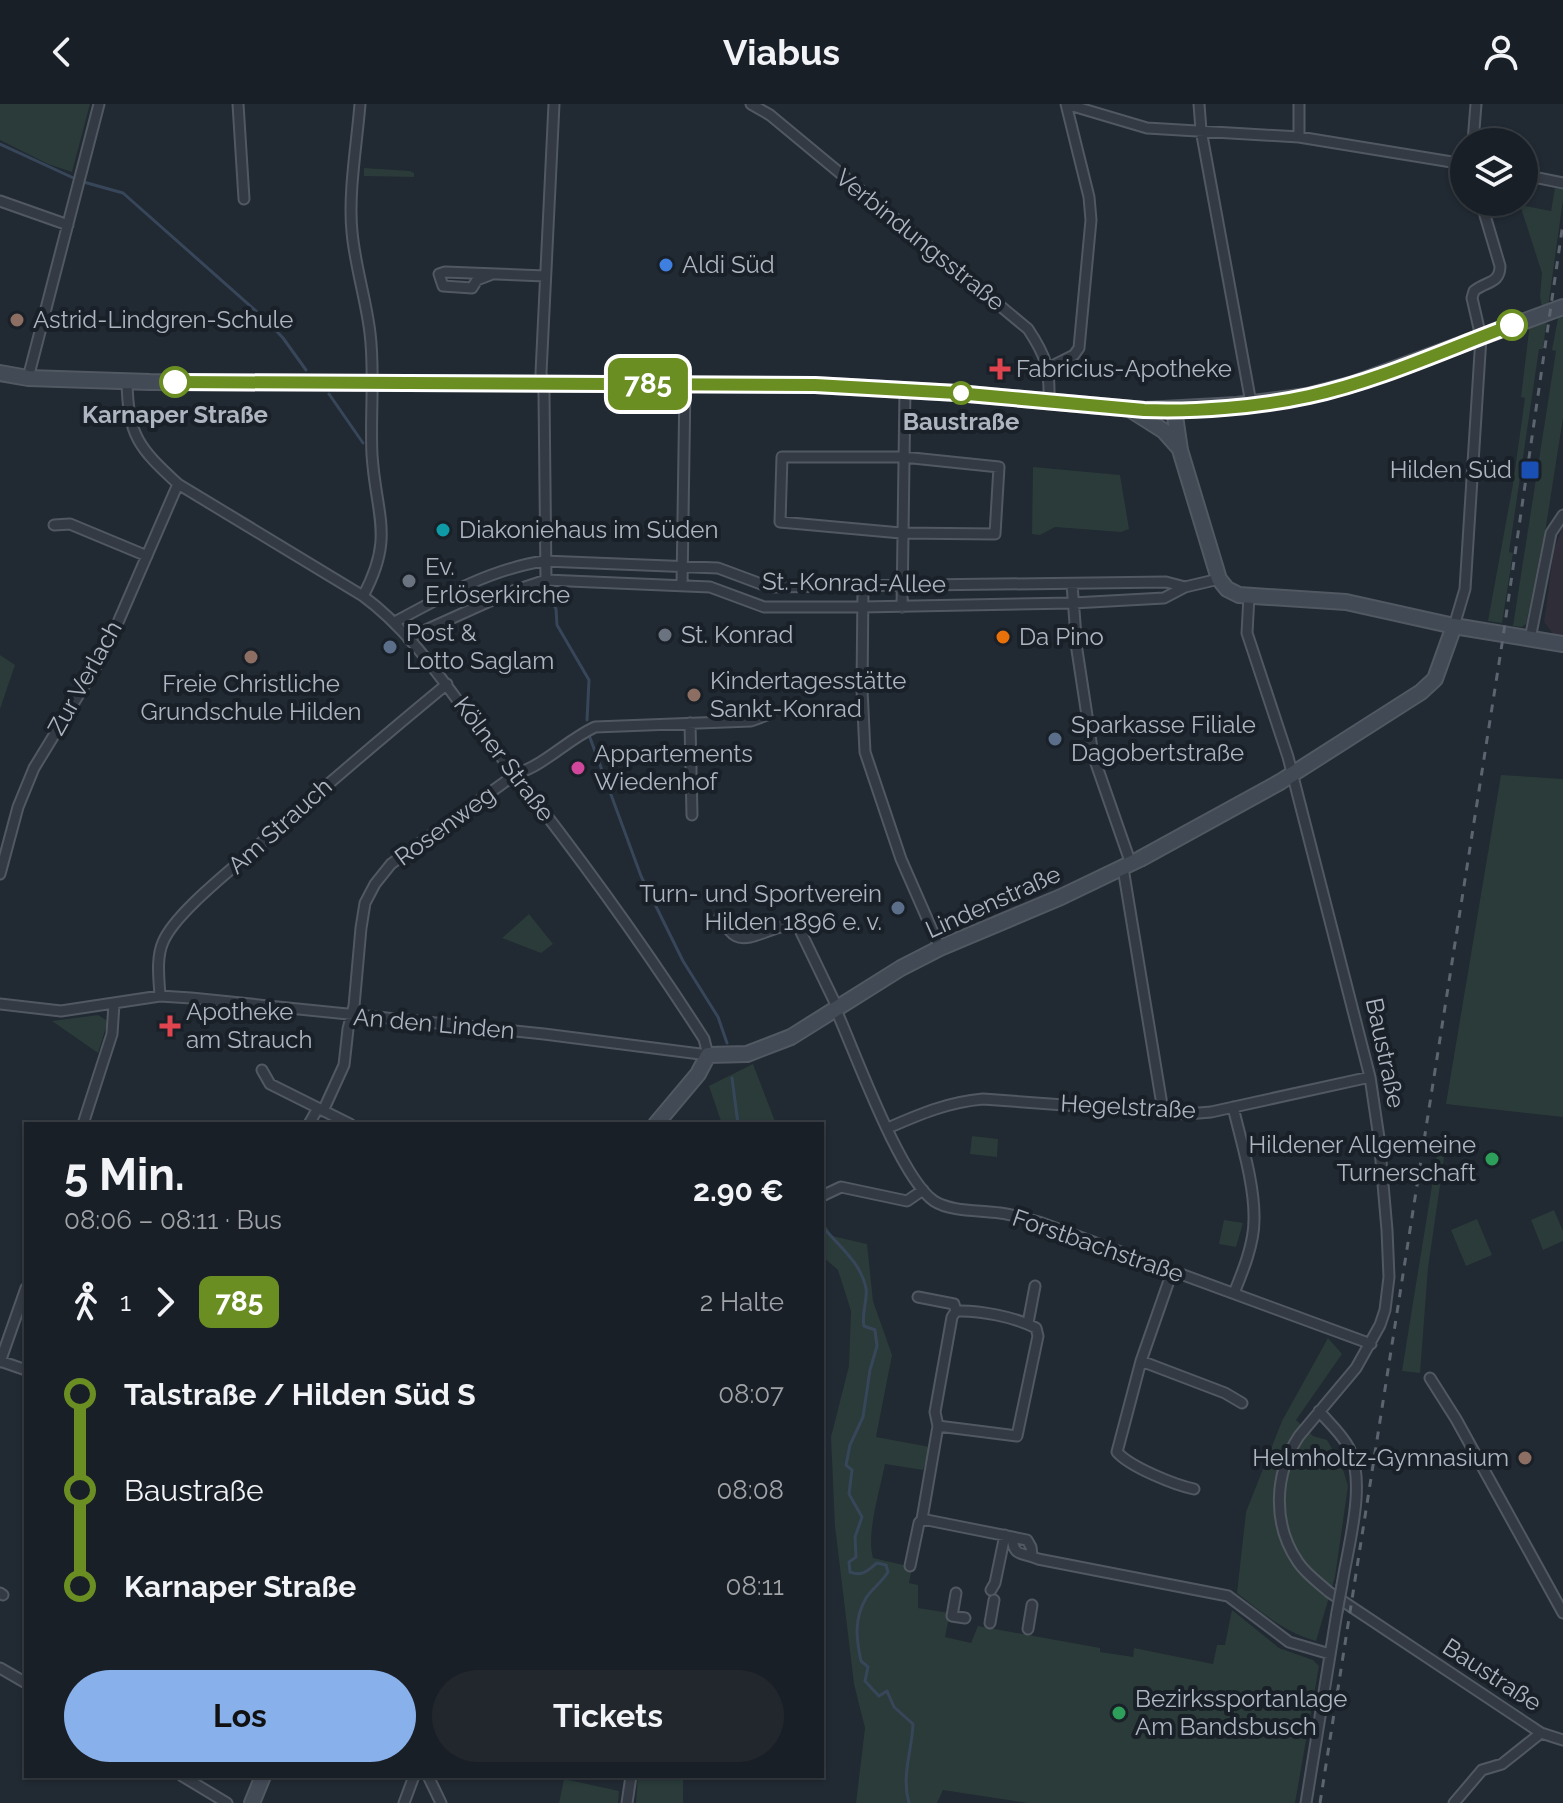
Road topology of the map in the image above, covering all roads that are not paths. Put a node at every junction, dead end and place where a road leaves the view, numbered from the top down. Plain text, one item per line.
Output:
1 (99, 104) edge
2 (238, 104) edge
3 (360, 104) edge
4 (554, 104) edge
5 (751, 104) edge
6 (1066, 104) edge
7 (1199, 104) edge
8 (1299, 104) edge
9 (1476, 104) edge
10 (1474, 128) edge
11 (1201, 130) junction
12 (1299, 137) junction
13 (1450, 162) edge
14 (1538, 178) edge
15 (1563, 183) edge
16 (244, 199) dead end
17 (0, 201) edge
18 (1485, 216) edge
19 (68, 225) junction
20 (490, 275) junction
21 (545, 276) junction
22 (1563, 307) edge
23 (1481, 337) junction
24 (1048, 368) junction
25 (0, 373) edge
26 (28, 378) junction
27 (127, 381) junction
28 (372, 384) junction
29 (542, 384) junction
30 (685, 384) junction
31 (905, 389) junction
32 (1049, 401) junction
33 (1251, 403) junction
34 (1127, 408) junction
35 (1174, 409) junction
36 (1164, 431) junction
37 (1180, 450) junction
38 (903, 457) junction
39 (178, 484) junction
40 (1563, 515) edge
41 (54, 525) dead end
42 (901, 533) junction
43 (147, 556) junction
44 (544, 561) junction
45 (684, 565) junction
46 (1219, 579) junction
47 (546, 580) junction
48 (1072, 584) junction
49 (682, 585) junction
50 (901, 586) junction
51 (863, 587) junction
52 (1185, 587) junction
53 (363, 596) junction
54 (1249, 596) junction
55 (1073, 603) junction
56 (862, 607) junction
57 (902, 607) junction
58 (1456, 620) junction
59 (395, 622) junction
60 (408, 638) junction
61 (1530, 639) junction
62 (1563, 644) edge
63 (447, 684) junction
64 (770, 714) dead end
65 (690, 723) junction
66 (516, 774) junction
67 (1292, 774) junction
68 (692, 815) dead end
69 (1127, 866) junction
70 (0, 874) edge
71 (720, 916) dead end
72 (940, 948) junction
73 (160, 996) junction
74 (0, 1004) edge
75 (114, 1004) junction
76 (837, 1009) junction
77 (352, 1016) junction
78 (708, 1055) junction
79 (262, 1070) dead end
80 (1370, 1077) junction
81 (1233, 1107) junction
82 (320, 1109) junction
83 (1163, 1111) junction
84 (84, 1122) edge
85 (310, 1122) edge
86 (346, 1122) edge
87 (658, 1122) edge
88 (888, 1128) junction
89 (923, 1190) junction
90 (824, 1195) dead end
91 (1172, 1272) junction
92 (1035, 1286) dead end
93 (1234, 1293) junction
94 (24, 1294) edge
95 (918, 1297) dead end
96 (956, 1311) junction
97 (1028, 1323) junction
98 (1371, 1344) junction
99 (1141, 1361) junction
100 (0, 1362) edge
101 (24, 1369) edge
102 (1430, 1378) dead end
103 (1242, 1403) dead end
104 (1319, 1411) junction
105 (938, 1426) junction
106 (1194, 1489) dead end
107 (922, 1519) junction
108 (1009, 1536) junction
109 (910, 1566) dead end
110 (956, 1593) dead end
111 (1032, 1605) dead end
112 (1563, 1613) edge
113 (965, 1618) dead end
114 (990, 1623) dead end
115 (1028, 1629) dead end
116 (1330, 1654) junction
117 (0, 1668) edge
118 (24, 1682) edge
119 (1541, 1733) junction
120 (1563, 1740) edge
121 (185, 1778) edge
122 (262, 1778) edge
123 (413, 1778) edge
124 (429, 1778) edge
125 (631, 1778) edge
126 (227, 1803) edge
127 (252, 1803) edge
128 (404, 1803) edge
129 (441, 1803) edge
130 (627, 1803) edge
131 (1306, 1803) edge
132 (1454, 1803) edge

1 - 19 street
2 - 16 street
3 - 28 street
4 - 21 street
5 - 24 street, Verbindungsstraße
6 - 11 street
6 - 24 street
7 - 11 street
8 - 12 street
9 - 10 street
11 - 12 street
11 - 33 street
12 - 13 street
14 - 15 street
17 - 19 street
18 - 23 street
19 - 26 street
20 - 20 street
20 - 21 street
21 - 29 street
22 - 23 main road
23 - 33 main road
23 - 58 street
24 - 32 street, Verbindungsstraße
25 - 26 main road
26 - 27 main road
27 - 28 main road
27 - 39 street, Kölner Straße
28 - 29 main road
28 - 53 street
29 - 30 main road
29 - 44 street
30 - 31 main road
30 - 45 street
31 - 32 main road
31 - 38 street
32 - 34 main road
33 - 35 main road
34 - 35 main road
34 - 36 main road
35 - 36 main road
35 - 37 main road
36 - 37 main road
37 - 46 main road
38 - 42 street
38 - 42 street
38 - 42 street
39 - 43 street, Zur Verlach
39 - 53 street, Kölner Straße
40 - 61 street
41 - 43 street
42 - 50 street
43 - 70 street, Zur Verlach
44 - 45 street, St.-Konrad-Allee
44 - 47 street
44 - 59 street, St.-Konrad-Allee
45 - 49 street
45 - 51 street, St.-Konrad-Allee
46 - 52 street, St.-Konrad-Allee
46 - 54 main road
47 - 49 street, St.-Konrad-Allee
47 - 60 street, St.-Konrad-Allee
48 - 50 street, St.-Konrad-Allee
48 - 52 street, St.-Konrad-Allee
48 - 55 street
49 - 56 street, St.-Konrad-Allee
50 - 51 street, St.-Konrad-Allee
50 - 57 street
51 - 56 street
52 - 55 street, St.-Konrad-Allee
53 - 59 street, Kölner Straße
54 - 58 main road
54 - 67 street, Baustraße
55 - 57 street, St.-Konrad-Allee
55 - 69 street
56 - 57 street, St.-Konrad-Allee
56 - 72 street
58 - 61 main road
58 - 67 main road, Lindenstraße
59 - 60 street, Kölner Straße
60 - 63 street, Kölner Straße
61 - 62 main road
63 - 66 street, Kölner Straße
63 - 73 street, Am Strauch
64 - 65 street, Rosenweg
65 - 66 street, Rosenweg
65 - 68 street
66 - 77 street, Rosenweg
66 - 78 street, Kölner Straße
67 - 69 main road, Lindenstraße
67 - 80 street, Baustraße
69 - 72 main road, Lindenstraße
69 - 83 street
71 - 76 street, Forstbachstraße
72 - 76 main road, Lindenstraße
73 - 75 street, An den Linden
73 - 77 street, An den Linden
74 - 75 street, An den Linden
75 - 84 street
76 - 78 main road, Lindenstraße
76 - 88 street, Forstbachstraße
77 - 78 street, An den Linden
77 - 82 street, Rosenweg
78 - 87 main road
79 - 82 street
80 - 81 street, Hegelstraße
80 - 98 street, Baustraße
81 - 83 street, Hegelstraße
81 - 93 street
82 - 85 street, Rosenweg
82 - 86 street
83 - 88 street, Hegelstraße
88 - 89 street, Forstbachstraße
89 - 90 street
89 - 91 street, Forstbachstraße
91 - 93 street, Forstbachstraße
91 - 99 street
92 - 97 street
93 - 98 street, Forstbachstraße
94 - 100 street
95 - 96 street
96 - 97 street
96 - 105 street
97 - 105 street
98 - 104 street, Baustraße
99 - 103 street
99 - 106 street
100 - 101 street
102 - 112 street
104 - 116 street, bridge
104 - 119 street, Baustraße
105 - 107 street
107 - 108 street
107 - 109 street
108 - 114 street
108 - 116 street
110 - 113 street
111 - 115 street
116 - 131 street
117 - 118 street
119 - 120 street, Baustraße
119 - 132 street
121 - 126 street
122 - 127 main road
123 - 128 street
124 - 129 street
125 - 130 street

